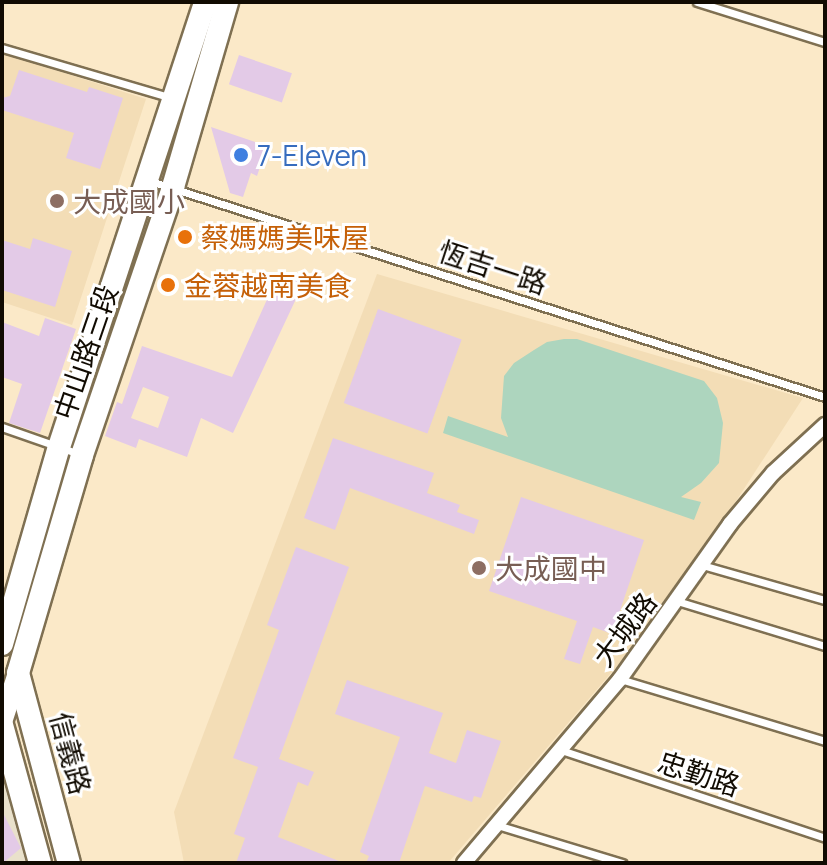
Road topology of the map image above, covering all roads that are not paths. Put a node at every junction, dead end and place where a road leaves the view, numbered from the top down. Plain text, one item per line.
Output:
1 (205, 2) edge
2 (227, 2) edge
3 (697, 2) edge
4 (825, 42) edge
5 (2, 48) edge
6 (176, 98) junction
7 (148, 180) junction
8 (173, 187) junction
9 (825, 397) edge
10 (825, 425) edge
11 (2, 427) edge
12 (59, 447) junction
13 (82, 455) junction
14 (702, 565) junction
15 (825, 600) edge
16 (677, 601) junction
17 (2, 644) edge
18 (825, 646) edge
19 (10, 672) edge
20 (620, 679) junction
21 (2, 724) edge
22 (825, 741) edge
23 (558, 749) junction
24 (496, 825) junction
25 (825, 838) edge
26 (40, 863) edge
27 (69, 863) edge
28 (464, 863) edge
29 (622, 863) edge

1 - 6 main road, 中山路三段
2 - 8 main road, 中山路三段
3 - 4 lane
5 - 6 lane
6 - 7 main road, 中山路三段
7 - 8 lane, 恆吉一路
7 - 12 main road, 中山路三段
8 - 9 lane, 恆吉一路
8 - 13 main road, 中山路三段
10 - 14 street, 大城路
11 - 12 lane
12 - 13 lane
12 - 17 main road, 中山路三段
13 - 19 main road, 中山路三段
14 - 15 lane
14 - 16 street, 大城路
16 - 18 lane
16 - 20 street, 大城路
19 - 21 street, 中山路三段
19 - 27 main road, 信義路
20 - 22 lane
20 - 23 street, 大城路
21 - 26 main road, 信義路
23 - 24 street, 大城路
23 - 25 lane, 忠勤路
24 - 28 street, 大城路
24 - 29 lane

